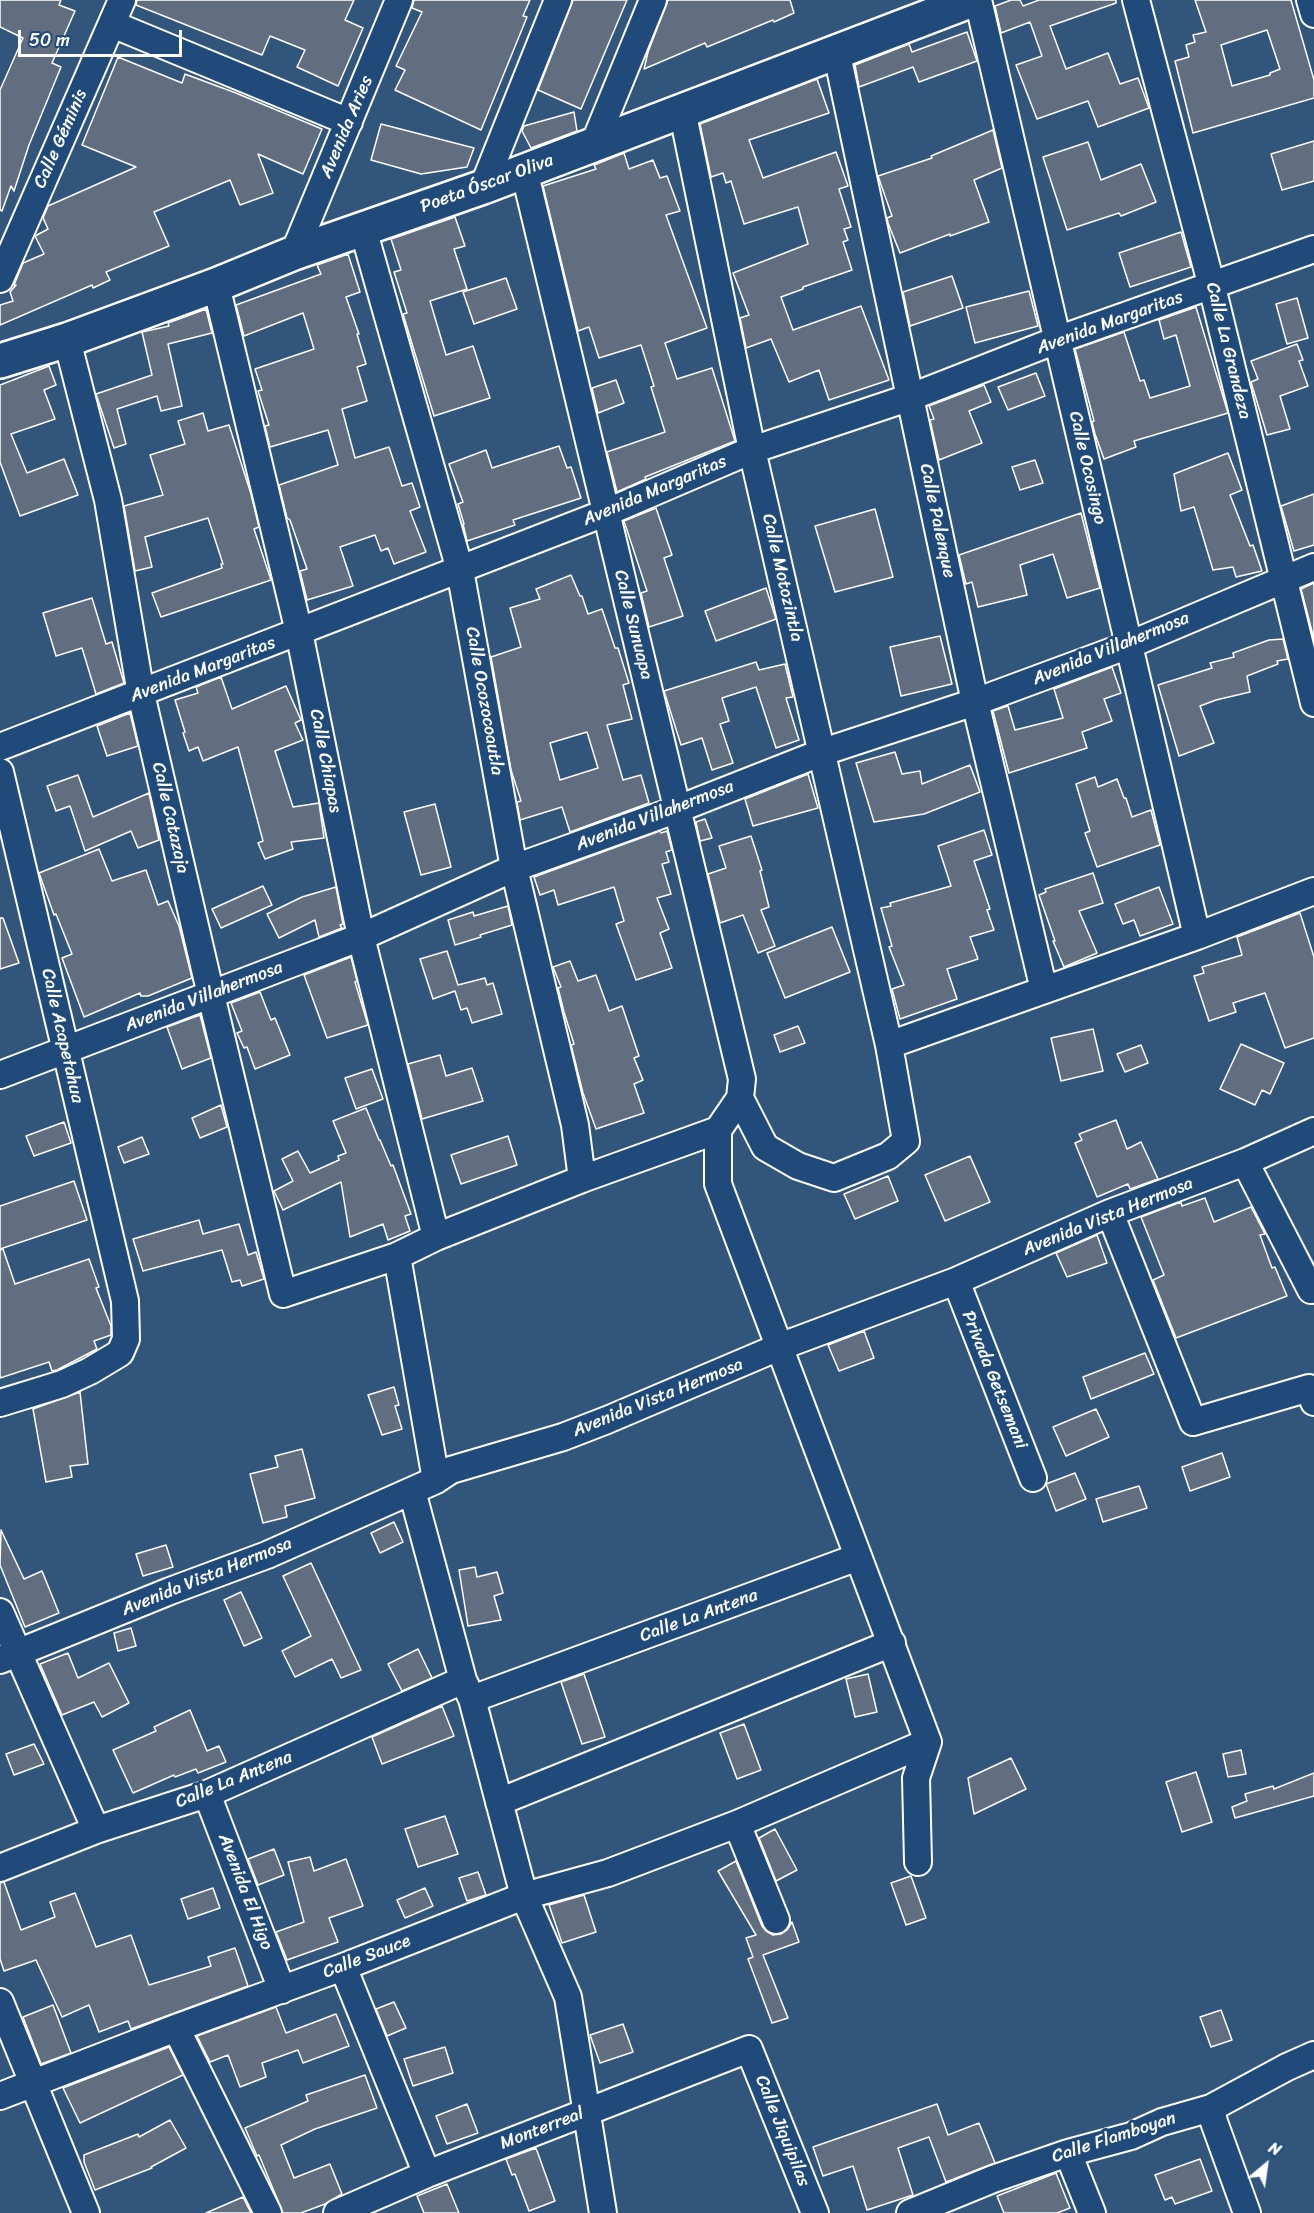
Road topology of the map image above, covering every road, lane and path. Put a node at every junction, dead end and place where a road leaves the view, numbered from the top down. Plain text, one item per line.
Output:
1 (122, 0) edge
2 (399, 0) edge
3 (558, 0) edge
4 (653, 0) edge
5 (972, 0) edge
6 (978, 0) edge
7 (1136, 0) edge
8 (1310, 0) edge
9 (1314, 14) edge
10 (112, 24) junction
11 (836, 50) junction
12 (682, 110) junction
13 (349, 122) junction
14 (594, 144) junction
15 (524, 170) junction
16 (483, 187) junction
17 (363, 229) junction
18 (1314, 249) edge
19 (294, 253) junction
20 (0, 279) edge
21 (216, 285) junction
22 (1212, 286) junction
23 (67, 340) junction
24 (1058, 340) junction
25 (0, 361) edge
26 (911, 397) junction
27 (753, 450) junction
28 (605, 513) junction
29 (1314, 567) edge
30 (460, 570) junction
31 (1283, 579) junction
32 (299, 632) junction
33 (1129, 645) junction
34 (141, 694) junction
35 (975, 702) junction
36 (1314, 704) edge
37 (0, 747) edge
38 (823, 752) junction
39 (0, 772) edge
40 (678, 809) junction
41 (514, 868) junction
42 (1314, 891) edge
43 (1197, 936) junction
44 (361, 938) junction
45 (1044, 990) junction
46 (211, 995) junction
47 (888, 1045) junction
48 (65, 1049) junction
49 (0, 1075) edge
50 (741, 1088) junction
51 (718, 1130) junction
52 (1314, 1131) edge
53 (1245, 1162) junction
54 (582, 1179) junction
55 (1110, 1213) junction
56 (436, 1237) junction
57 (397, 1256) junction
58 (956, 1281) junction
59 (1311, 1290) dead end
60 (780, 1347) junction
61 (1314, 1402) edge
62 (0, 1403) edge
63 (1033, 1478) dead end
64 (436, 1480) junction
65 (412, 1491) junction
66 (858, 1557) junction
67 (0, 1612) edge
68 (892, 1643) junction
69 (8, 1657) edge
70 (467, 1690) junction
71 (928, 1742) junction
72 (207, 1794) junction
73 (499, 1802) junction
74 (737, 1824) junction
75 (96, 1830) junction
76 (918, 1862) dead end
77 (0, 1868) edge
78 (524, 1896) junction
79 (776, 1920) dead end
80 (343, 1967) junction
81 (282, 1990) junction
82 (0, 2002) edge
83 (176, 2028) junction
84 (749, 2049) joint
85 (1314, 2055) edge
86 (34, 2082) junction
87 (0, 2096) edge
88 (1211, 2108) junction
89 (586, 2112) junction
90 (1068, 2153) junction
91 (427, 2174) junction
92 (919, 2212) edge
93 (86, 2213) edge
94 (268, 2213) edge
95 (337, 2213) edge
96 (603, 2213) edge
97 (815, 2213) edge
98 (1092, 2213) edge
99 (1247, 2213) edge

1 - 10 street, Calle Géminis
2 - 13 street, Avenida Aries
3 - 16 street
4 - 14 street
5 - 11 street, Poeta Óscar Oliva
6 - 24 street, Calle Ocosingo
7 - 22 street, Calle La Grandeza
8 - 9 street
10 - 13 street
10 - 20 street, Calle Géminis
11 - 12 street, Poeta Óscar Oliva
11 - 26 street, Calle Palenque
12 - 14 street, Poeta Óscar Oliva
12 - 27 street, Calle Motozintla
13 - 19 street, Avenida Aries
14 - 15 street, Poeta Óscar Oliva
15 - 16 street, Poeta Óscar Oliva
15 - 28 street, Calle Sunuapa
16 - 17 street, Poeta Óscar Oliva
17 - 19 street, Poeta Óscar Oliva
17 - 30 street, Calle Ocozocoautla
18 - 22 street, Avenida Margaritas
19 - 21 street, Poeta Óscar Oliva
21 - 23 street, Poeta Óscar Oliva
21 - 32 street, Calle Chiapas
22 - 24 street, Avenida Margaritas
22 - 31 street, Calle La Grandeza
23 - 25 street, Poeta Óscar Oliva
23 - 34 street, Calle Catazaja
24 - 26 street, Avenida Margaritas
24 - 33 street, Calle Ocosingo
26 - 27 street, Avenida Margaritas
26 - 35 street, Calle Palenque
27 - 28 street, Avenida Margaritas
27 - 38 street, Calle Motozintla
28 - 30 street, Avenida Margaritas
28 - 40 street, Calle Sunuapa
29 - 31 street, Avenida Villahermosa
30 - 32 street, Avenida Margaritas
30 - 41 street, Calle Ocozocoautla
31 - 33 street, Avenida Villahermosa
31 - 36 street, Calle La Grandeza
32 - 34 street, Avenida Margaritas
32 - 44 street, Calle Chiapas
33 - 35 street, Avenida Villahermosa
33 - 43 street, Calle Ocosingo
34 - 37 street, Avenida Margaritas
34 - 46 street, Calle Catazaja
35 - 38 street, Avenida Villahermosa
35 - 45 street, Calle Palenque
38 - 40 street, Avenida Villahermosa
38 - 47 street, Calle Motozintla
39 - 48 street, Calle Acapetahua
40 - 41 street, Avenida Villahermosa
40 - 50 street, Calle Sunuapa
41 - 44 street, Avenida Villahermosa
41 - 54 street, Calle Ocozocoautla
42 - 43 street
43 - 45 street
44 - 46 street, Avenida Villahermosa
44 - 56 street, Calle Chiapas
45 - 47 street
46 - 48 street, Avenida Villahermosa
46 - 57 street, Calle Catazaja
47 - 50 street, Calle Motozintla
48 - 49 street, Avenida Villahermosa
48 - 62 street, Calle Acapetahua
50 - 51 street
51 - 54 street
51 - 60 street
52 - 53 street, Avenida Vista Hermosa
53 - 55 street, Avenida Vista Hermosa
53 - 59 street
54 - 56 street
55 - 58 street, Avenida Vista Hermosa
55 - 61 street
56 - 57 street
57 - 64 street
58 - 60 street, Avenida Vista Hermosa
58 - 63 street, Privada Getsemani
60 - 64 street, Avenida Vista Hermosa
60 - 66 street
64 - 65 street, Avenida Vista Hermosa
65 - 69 street, Avenida Vista Hermosa
65 - 70 street
66 - 68 street
66 - 70 street, Calle La Antena
67 - 69 street
68 - 71 street
68 - 73 street
69 - 75 street
70 - 72 street, Calle La Antena
70 - 73 street
71 - 74 street, Calle Sauce
71 - 76 street
72 - 75 street, Calle La Antena
72 - 81 street, Avenida El Higo
73 - 78 street
74 - 78 street, Calle Sauce
74 - 79 street
75 - 77 street, Calle La Antena
78 - 80 street, Calle Sauce
78 - 89 street
80 - 81 street, Calle Sauce
80 - 91 street
81 - 83 street, Calle Sauce
82 - 86 street
83 - 86 street, Calle Sauce
83 - 94 street
84 - 89 street, Monterreal
84 - 97 street, Calle Jiquipilas
85 - 88 street, Calle Flamboyan
86 - 87 street, Calle Sauce
86 - 93 street
88 - 90 street, Calle Flamboyan
88 - 99 street
89 - 91 street, Monterreal
89 - 96 street
90 - 92 street, Calle Flamboyan
90 - 98 street
91 - 95 street, Monterreal

